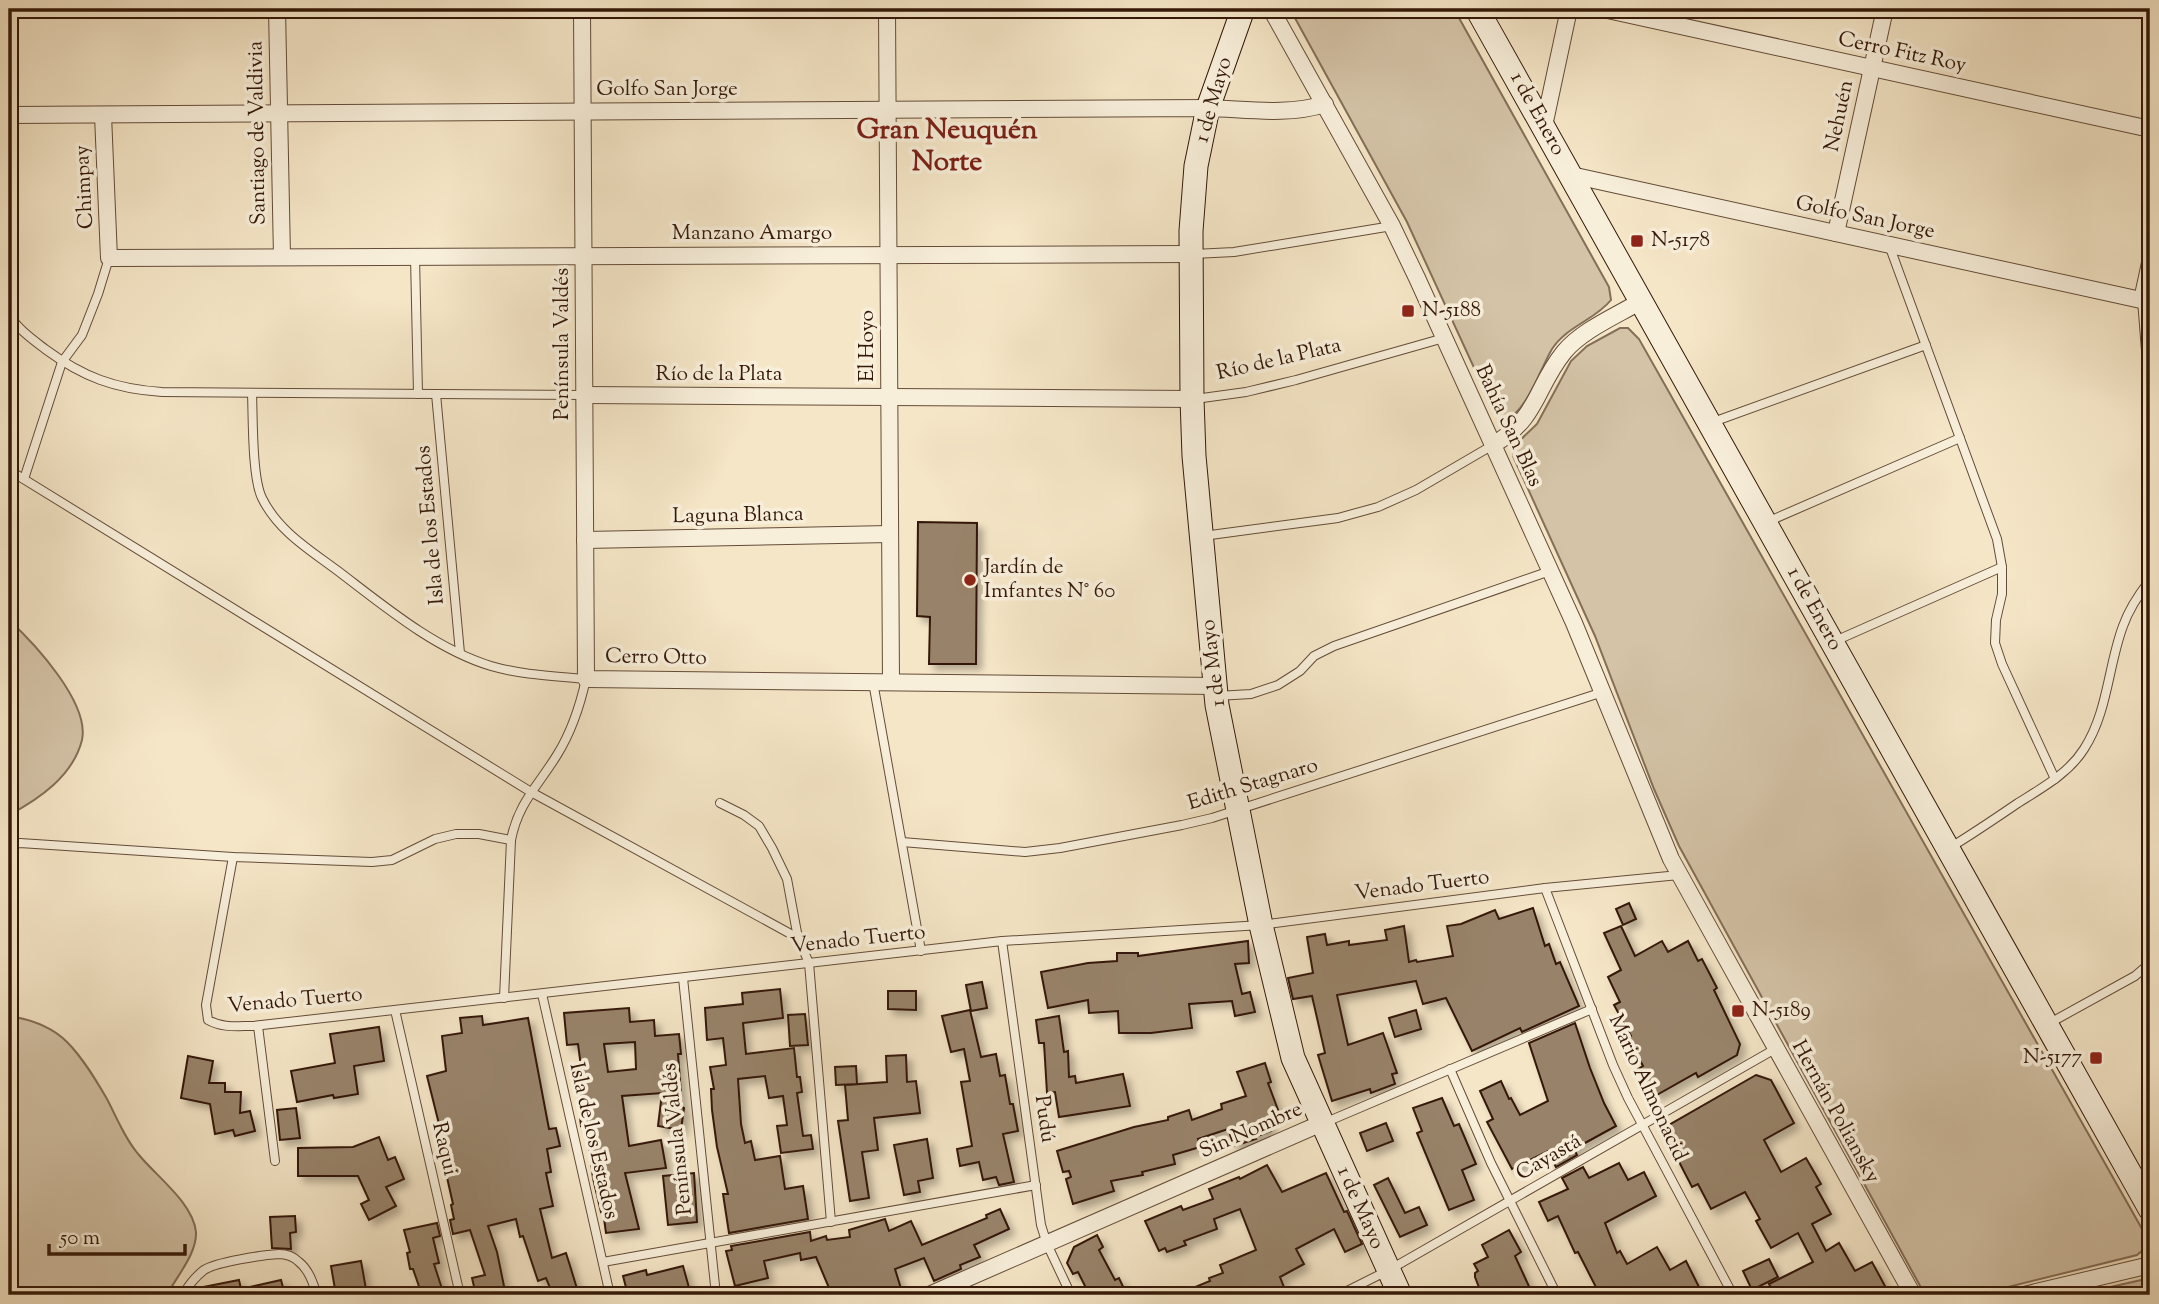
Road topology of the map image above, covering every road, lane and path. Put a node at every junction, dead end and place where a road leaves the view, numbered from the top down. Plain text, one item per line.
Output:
1 (277, 9) edge
2 (582, 9) edge
3 (887, 9) edge
4 (1243, 9) edge
5 (1271, 9) edge
6 (1477, 9) edge
7 (1569, 9) edge
8 (1603, 9) edge
9 (1885, 9) edge
10 (1872, 68) junction
11 (1325, 104) junction
12 (1208, 108) junction
13 (888, 110) junction
14 (582, 112) junction
15 (279, 114) junction
16 (103, 115) junction
17 (9, 116) edge
18 (1544, 126) junction
19 (2150, 129) edge
20 (1571, 175) junction
21 (1392, 226) junction
22 (1836, 233) junction
23 (1889, 245) junction
24 (1191, 254) junction
25 (888, 255) junction
26 (583, 256) junction
27 (282, 257) junction
28 (415, 257) junction
29 (109, 258) junction
30 (2150, 262) edge
31 (1642, 301) junction
32 (2146, 301) edge
33 (10, 319) edge
34 (1444, 338) junction
35 (1926, 345) junction
36 (62, 362) junction
37 (252, 393) junction
38 (418, 394) junction
39 (436, 394) junction
40 (584, 395) junction
41 (890, 397) junction
42 (1192, 399) junction
43 (2150, 401) edge
44 (1710, 423) junction
45 (1960, 438) junction
46 (1493, 445) junction
47 (9, 470) edge
48 (24, 479) junction
49 (1766, 523) junction
50 (890, 534) junction
51 (1202, 536) junction
52 (585, 540) junction
53 (2002, 567) junction
54 (1550, 571) junction
55 (2150, 580) edge
56 (1833, 642) junction
57 (460, 653) junction
58 (586, 678) junction
59 (873, 682) junction
60 (891, 682) junction
61 (1215, 691) junction
62 (1603, 692) junction
63 (2055, 779) junction
64 (531, 792) junction
65 (720, 803) dead end
66 (1239, 809) junction
67 (511, 840) junction
68 (902, 842) junction
69 (9, 844) edge
70 (1949, 849) junction
71 (233, 857) junction
72 (1679, 875) junction
73 (1545, 888) junction
74 (1261, 925) junction
75 (798, 938) junction
76 (1002, 941) junction
77 (921, 951) junction
78 (809, 963) junction
79 (2150, 963) edge
80 (683, 978) junction
81 (542, 994) junction
82 (504, 998) junction
83 (1592, 1009) junction
84 (394, 1010) junction
85 (2047, 1025) junction
86 (258, 1026) junction
87 (1776, 1049) junction
88 (1450, 1069) junction
89 (1322, 1124) junction
90 (1641, 1125) junction
91 (275, 1161) dead end
92 (1036, 1185) junction
93 (1510, 1200) junction
94 (2150, 1209) edge
95 (831, 1222) junction
96 (710, 1243) junction
97 (1047, 1244) junction
98 (603, 1262) junction
99 (2150, 1265) edge
100 (1388, 1270) junction
101 (183, 1295) edge
102 (317, 1295) edge
103 (460, 1295) edge
104 (610, 1295) edge
105 (716, 1295) edge
106 (929, 1295) edge
107 (1072, 1295) edge
108 (1339, 1295) edge
109 (1400, 1295) edge
110 (1557, 1295) edge
111 (1733, 1295) edge
112 (1913, 1295) edge
113 (2024, 1295) edge

1 - 15 street, Santiago de Valdivia
2 - 14 street, Península Valdés
3 - 13 street, El Hoyo
4 - 12 main road, 1 de Mayo
5 - 11 street, Bahía San Blas
6 - 18 main road, 1 de Enero
7 - 18 street
8 - 10 street, Cerro Fitz Roy
9 - 10 street, Nehuén
10 - 19 street, Cerro Fitz Roy
10 - 22 street, Nehuén
11 - 12 street, Golfo San Jorge
11 - 21 street, Bahía San Blas
12 - 13 street, Golfo San Jorge
12 - 24 main road, 1 de Mayo
13 - 14 street, Golfo San Jorge
13 - 25 street, El Hoyo
14 - 15 street, Golfo San Jorge
14 - 26 street, Península Valdés
15 - 16 street, Golfo San Jorge
15 - 27 street, Santiago de Valdivia
16 - 17 street, Golfo San Jorge
16 - 29 street, Chimpay
18 - 20 main road, 1 de Enero
20 - 22 street, Golfo San Jorge
20 - 31 main road, 1 de Enero
21 - 24 lane, Manzano Amargo
21 - 34 street, Bahía San Blas
22 - 23 street, Golfo San Jorge
23 - 32 street, Golfo San Jorge
23 - 35 lane
24 - 25 street, Manzano Amargo
24 - 42 main road, 1 de Mayo
25 - 26 street, Manzano Amargo
25 - 41 street, El Hoyo
26 - 28 street, Manzano Amargo
26 - 40 street, Península Valdés
27 - 28 street, Manzano Amargo
27 - 29 street, Manzano Amargo
28 - 38 lane
29 - 36 lane
30 - 32 street
31 - 44 main road, 1 de Enero
31 - 46 street
32 - 43 lane
33 - 36 lane, Río de la Plata
34 - 42 lane, Río de la Plata
34 - 46 street, Bahía San Blas
35 - 44 lane
35 - 45 lane
36 - 37 lane, Río de la Plata
36 - 48 lane
37 - 38 lane, Río de la Plata
37 - 57 lane, Cerro Otto
38 - 39 lane, Río de la Plata
39 - 40 lane, Río de la Plata
39 - 57 lane, Isla de los Estados
40 - 41 street, Río de la Plata
40 - 52 street, Península Valdés
41 - 42 street, Río de la Plata
41 - 50 street, El Hoyo
42 - 51 main road, 1 de Mayo
44 - 49 main road, 1 de Enero
45 - 49 lane
45 - 53 lane
46 - 51 lane
46 - 54 street, Bahía San Blas
47 - 48 lane
48 - 64 lane
49 - 56 main road, 1 de Enero
50 - 52 street, Laguna Blanca
50 - 60 street, El Hoyo
51 - 61 main road, 1 de Mayo
52 - 58 street, Península Valdés
53 - 56 lane
53 - 63 lane
54 - 61 lane
54 - 62 street, Bahía San Blas
55 - 63 lane
56 - 70 main road, 1 de Enero
57 - 58 lane, Cerro Otto
58 - 59 street, Cerro Otto
58 - 64 lane
59 - 60 street, Cerro Otto
59 - 68 lane
60 - 61 street, Cerro Otto
61 - 66 main road, 1 de Mayo
62 - 66 lane, Edith Stagnaro
62 - 72 street, Bahía San Blas
63 - 70 lane
64 - 67 lane
64 - 75 lane
65 - 75 lane
66 - 68 lane, Edith Stagnaro
66 - 74 main road, 1 de Mayo
67 - 71 lane
67 - 82 lane
68 - 77 lane
69 - 71 lane
70 - 85 main road, 1 de Enero
71 - 86 lane, Venado Tuerto
72 - 73 lane, Venado Tuerto
72 - 87 street, Hernán Poliansky
73 - 74 lane, Venado Tuerto
73 - 83 lane, Mario Almonacid
74 - 76 lane, Venado Tuerto
74 - 89 main road, 1 de Mayo
75 - 78 lane
76 - 77 lane, Venado Tuerto
76 - 92 lane, Pudú
77 - 78 lane, Venado Tuerto
78 - 80 lane, Venado Tuerto
78 - 95 lane
79 - 85 lane
80 - 81 lane, Venado Tuerto
80 - 96 lane, Península Valdés
81 - 82 lane, Venado Tuerto
81 - 98 lane, Isla de los Estados
82 - 84 lane, Venado Tuerto
83 - 88 lane, Sin Nombre
83 - 90 lane, Mario Almonacid
84 - 86 lane, Venado Tuerto
84 - 103 lane, Raqui
85 - 94 main road, 1 de Enero
86 - 91 lane
87 - 90 lane, Cayastá
87 - 112 street, Hernán Poliansky
88 - 89 lane, Sin Nombre
88 - 93 lane
89 - 97 street, Sin Nombre
89 - 100 main road, 1 de Mayo
90 - 93 lane, Cayastá
90 - 111 lane, Mario Almonacid
92 - 95 lane
92 - 97 lane, Pudú
93 - 100 lane, Cayastá
93 - 110 lane
95 - 96 lane
96 - 98 lane
96 - 105 lane, Península Valdés
97 - 106 street, Sin Nombre
97 - 107 lane, Pudú
98 - 104 lane, Isla de los Estados
99 - 113 street
100 - 108 lane, Cayastá
100 - 109 main road, 1 de Mayo
101 - 102 lane

